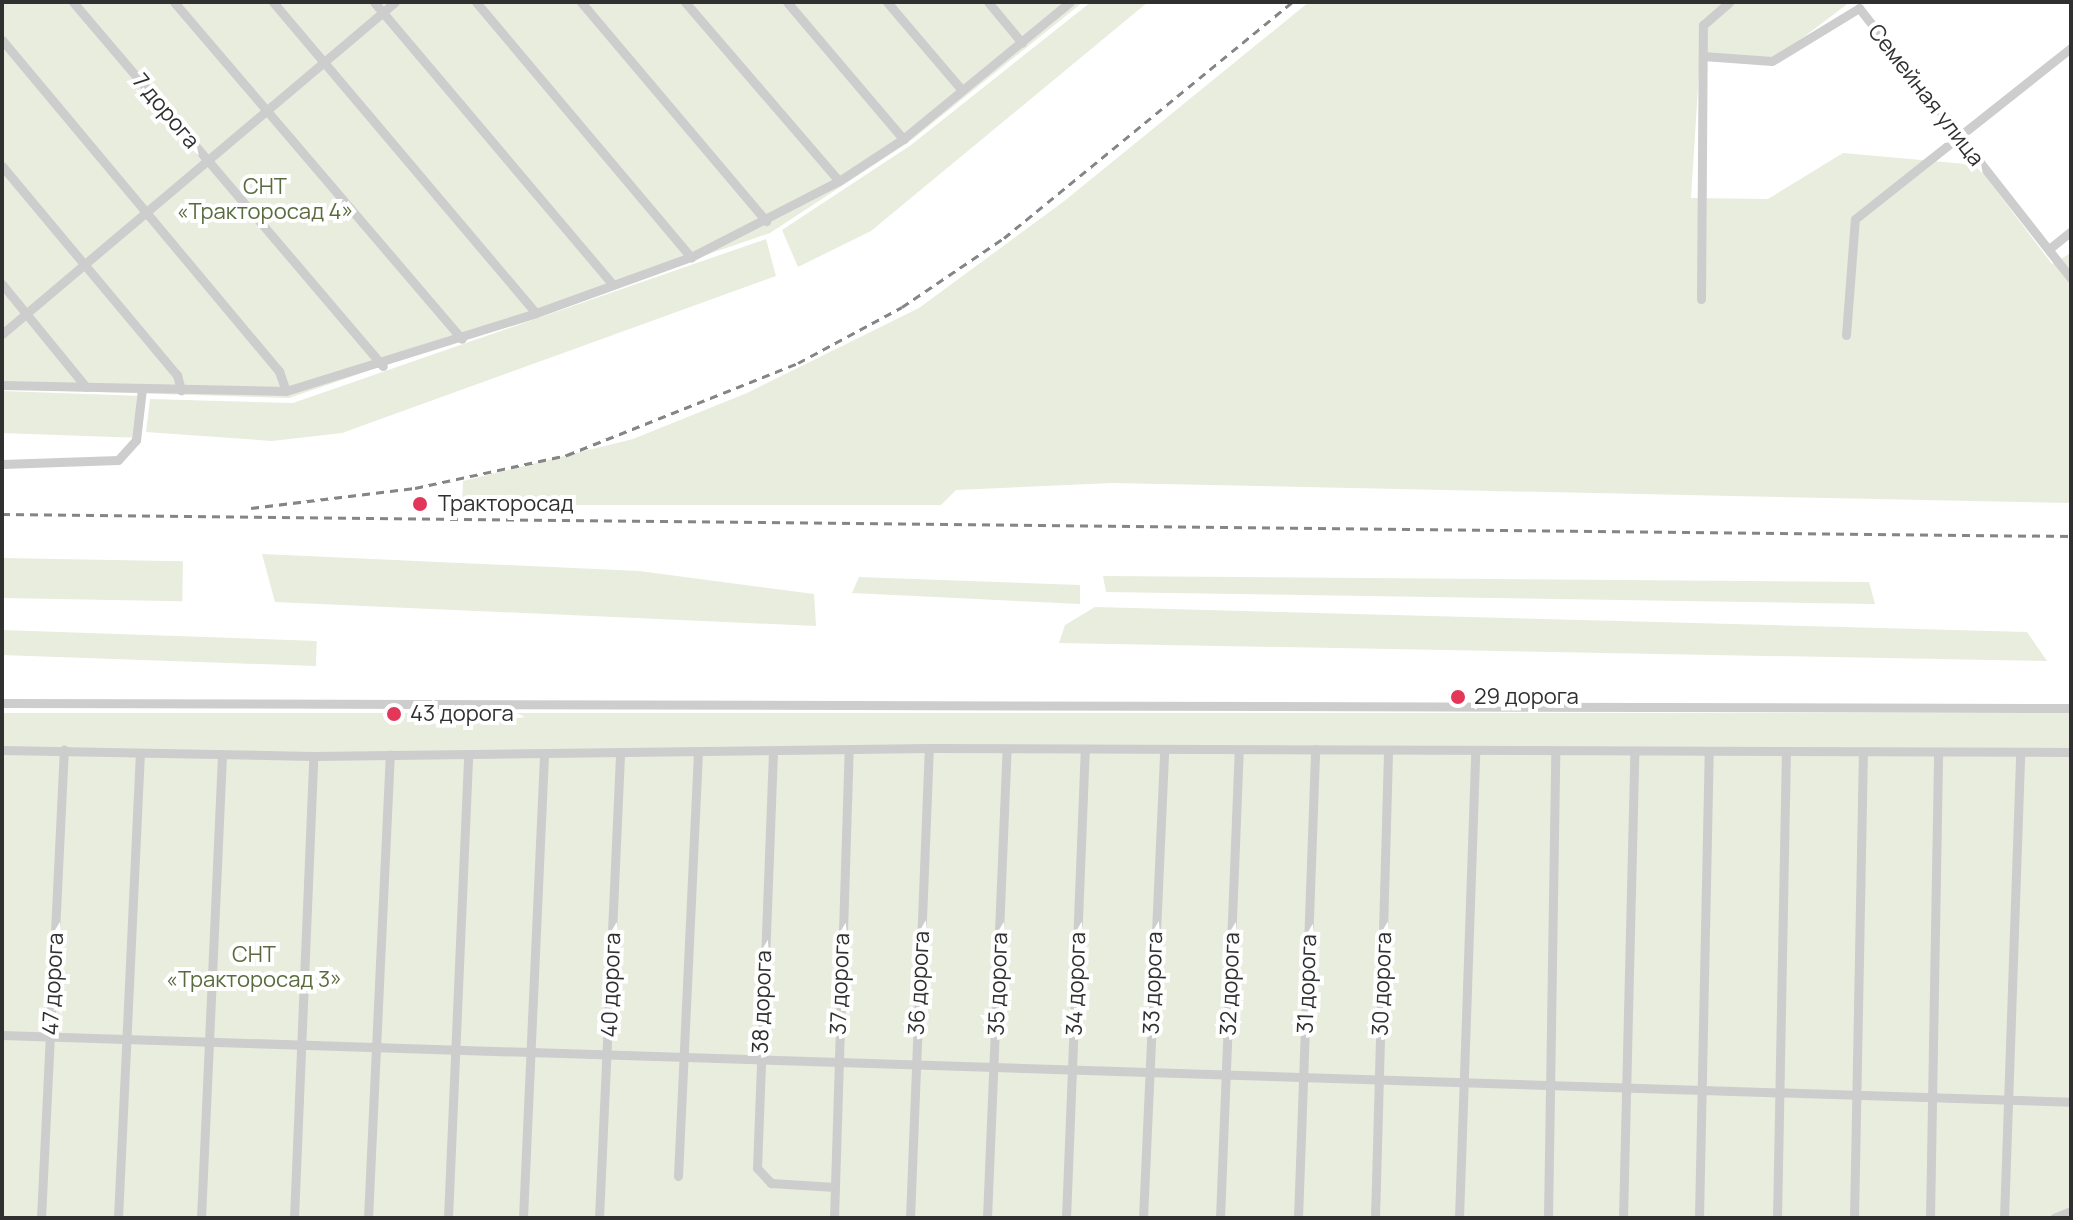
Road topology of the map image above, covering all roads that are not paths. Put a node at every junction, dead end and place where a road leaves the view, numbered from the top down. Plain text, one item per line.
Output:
1 (73, 2) edge
2 (174, 2) edge
3 (273, 2) edge
4 (374, 2) edge
5 (395, 2) edge
6 (476, 2) edge
7 (581, 2) edge
8 (685, 2) edge
9 (787, 2) edge
10 (887, 2) edge
11 (988, 2) edge
12 (1070, 2) edge
13 (1729, 2) edge
14 (1856, 5) edge
15 (383, 12) junction
16 (2, 40) edge
17 (1022, 43) junction
18 (2071, 48) edge
19 (1703, 56) junction
20 (325, 63) junction
21 (962, 90) junction
22 (267, 111) junction
23 (1957, 135) junction
24 (903, 139) junction
25 (209, 161) junction
26 (2, 166) edge
27 (839, 181) junction
28 (147, 213) junction
29 (766, 221) junction
30 (2071, 231) edge
31 (2049, 249) junction
32 (691, 257) junction
33 (85, 263) junction
34 (2071, 278) edge
35 (2, 284) edge
36 (613, 285) junction
37 (1701, 299) dead end
38 (536, 313) junction
39 (28, 314) junction
40 (2, 334) edge
41 (1846, 335) dead end
42 (462, 339) junction
43 (383, 366) junction
44 (2, 385) edge
45 (86, 387) junction
46 (142, 389) junction
47 (181, 390) junction
48 (286, 391) junction
49 (2, 464) edge
50 (2, 703) edge
51 (2071, 708) edge
52 (929, 748) junction
53 (1007, 749) junction
54 (1085, 749) junction
55 (1164, 749) junction
56 (1315, 749) junction
57 (2, 750) edge
58 (64, 750) junction
59 (849, 750) junction
60 (1239, 750) junction
61 (1388, 750) junction
62 (620, 752) junction
63 (698, 752) junction
64 (773, 752) junction
65 (1475, 752) junction
66 (1555, 752) junction
67 (1634, 752) junction
68 (1709, 752) junction
69 (1786, 752) junction
70 (1863, 752) junction
71 (1938, 752) junction
72 (2020, 752) junction
73 (2071, 752) edge
74 (468, 754) junction
75 (544, 754) junction
76 (140, 755) junction
77 (390, 755) junction
78 (222, 756) junction
79 (313, 756) junction
80 (2, 1035) edge
81 (50, 1035) junction
82 (128, 1039) junction
83 (208, 1039) junction
84 (301, 1041) junction
85 (380, 1045) junction
86 (456, 1047) junction
87 (533, 1048) junction
88 (608, 1051) junction
89 (683, 1053) junction
90 (760, 1057) junction
91 (838, 1058) junction
92 (916, 1061) junction
93 (995, 1063) junction
94 (1073, 1066) junction
95 (1150, 1069) junction
96 (1226, 1073) junction
97 (1303, 1076) junction
98 (1379, 1079) junction
99 (1464, 1081) junction
100 (1550, 1084) junction
101 (1626, 1086) junction
102 (1702, 1089) junction
103 (1778, 1091) junction
104 (1856, 1092) junction
105 (1932, 1095) junction
106 (2007, 1099) junction
107 (2071, 1102) edge
108 (678, 1176) dead end
109 (835, 1187) junction
110 (2071, 1211) edge
111 (41, 1218) edge
112 (118, 1218) edge
113 (201, 1218) edge
114 (294, 1218) edge
115 (368, 1218) edge
116 (448, 1218) edge
117 (523, 1218) edge
118 (599, 1218) edge
119 (834, 1218) edge
120 (910, 1218) edge
121 (987, 1218) edge
122 (1066, 1218) edge
123 (1143, 1218) edge
124 (1220, 1218) edge
125 (1298, 1218) edge
126 (1375, 1218) edge
127 (1459, 1218) edge
128 (1548, 1218) edge
129 (1623, 1218) edge
130 (1699, 1218) edge
131 (1777, 1218) edge
132 (1854, 1218) edge
133 (1930, 1218) edge
134 (2004, 1218) edge
135 (2054, 1218) edge

1 - 25 street, 7 дорога
2 - 22 street
3 - 20 street
4 - 15 street
5 - 15 street
6 - 32 street
7 - 29 street
8 - 27 street
9 - 24 street
10 - 21 street
11 - 17 street
12 - 17 street
13 - 19 street
14 - 19 street, Семейная улица
14 - 23 street, Семейная улица
15 - 20 street
15 - 36 street
16 - 28 street
17 - 21 street
18 - 23 street
19 - 37 street
20 - 22 street
20 - 38 street
21 - 24 street
22 - 25 street
22 - 42 street
23 - 31 street, Семейная улица
23 - 41 street
24 - 27 street
25 - 28 street
25 - 43 street, 7 дорога
26 - 33 street
27 - 29 street
28 - 33 street
28 - 48 street
29 - 32 street
30 - 31 street
31 - 34 street, Семейная улица
32 - 36 street
33 - 39 street
33 - 47 street
35 - 39 street
36 - 38 street
38 - 42 street
39 - 40 street
39 - 45 street
42 - 43 street
43 - 48 street
44 - 45 street
45 - 46 street
46 - 47 street
46 - 49 street
47 - 48 street
50 - 51 street
52 - 53 street
52 - 59 street
52 - 92 street, 36 дорога
53 - 54 street
53 - 93 street, 35 дорога
54 - 55 street
54 - 94 street, 34 дорога
55 - 60 street
55 - 95 street, 33 дорога
56 - 60 street
56 - 61 street
56 - 97 street, 31 дорога
57 - 58 street
58 - 76 street
58 - 81 street, 47 дорога
59 - 64 street
59 - 91 street, 37 дорога
60 - 96 street, 32 дорога
61 - 65 street
61 - 98 street, 30 дорога
62 - 63 street
62 - 75 street
62 - 88 street, 40 дорога
63 - 64 street
63 - 89 street
64 - 90 street, 38 дорога
65 - 66 street
65 - 99 street
66 - 67 street
66 - 100 street
67 - 68 street
67 - 101 street
68 - 69 street
68 - 102 street
69 - 70 street
69 - 103 street
70 - 71 street
70 - 104 street
71 - 72 street
71 - 105 street
72 - 73 street
72 - 106 street
74 - 75 street
74 - 77 street
74 - 86 street
75 - 87 street
76 - 78 street
76 - 82 street
77 - 79 street
77 - 85 street
78 - 79 street
78 - 83 street
79 - 84 street
80 - 81 street
81 - 82 street
81 - 111 street, 47 дорога
82 - 83 street
82 - 112 street
83 - 84 street
83 - 113 street
84 - 85 street
84 - 114 street
85 - 86 street
85 - 115 street
86 - 87 street
86 - 116 street
87 - 88 street
87 - 117 street
88 - 89 street
88 - 118 street, 40 дорога
89 - 90 street
89 - 108 street
90 - 91 street
90 - 109 street, 38 дорога
91 - 92 street
91 - 109 street, 37 дорога
92 - 93 street
92 - 120 street, 36 дорога
93 - 94 street
93 - 121 street, 35 дорога
94 - 95 street
94 - 122 street, 34 дорога
95 - 96 street
95 - 123 street, 33 дорога
96 - 97 street
96 - 124 street, 32 дорога
97 - 98 street
97 - 125 street, 31 дорога
98 - 99 street
98 - 126 street, 30 дорога
99 - 100 street
99 - 127 street
100 - 101 street
100 - 128 street
101 - 102 street
101 - 129 street
102 - 103 street
102 - 130 street
103 - 104 street
103 - 131 street
104 - 105 street
104 - 132 street
105 - 106 street
105 - 133 street
106 - 107 street
106 - 134 street
109 - 119 street, 37 дорога
110 - 135 street

